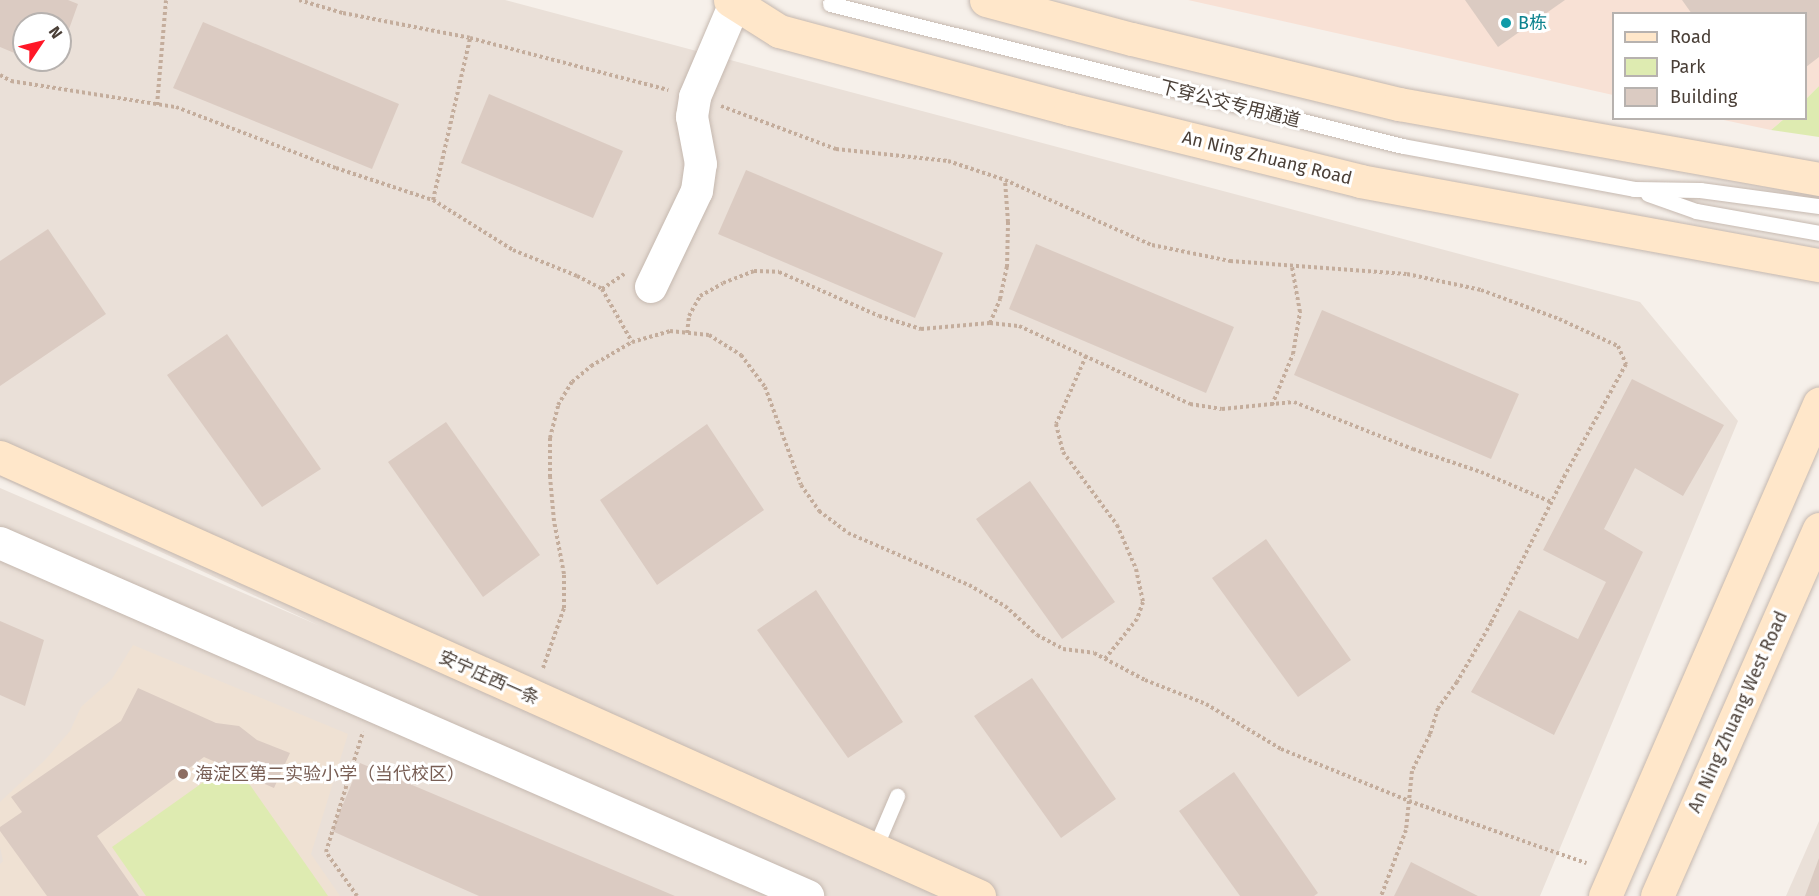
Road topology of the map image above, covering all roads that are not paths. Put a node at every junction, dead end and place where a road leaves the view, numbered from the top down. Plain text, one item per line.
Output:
1 (986, 0) edge
2 (734, 1) edge
3 (830, 4) dead end
4 (1819, 179) edge
5 (1634, 189) junction
6 (1819, 207) edge
7 (1819, 233) edge
8 (1819, 265) edge
9 (651, 287) dead end
10 (1819, 404) edge
11 (0, 457) edge
12 (1819, 529) edge
13 (0, 543) edge
14 (897, 796) dead end
15 (874, 849) junction
16 (1610, 885) edge
17 (808, 896) edge
18 (979, 896) edge
19 (1657, 896) edge

1 - 4 street
2 - 8 street, An Ning Zhuang Road
2 - 9 street
3 - 5 lane, 下穿公交专用通道
5 - 6 lane, 下穿公交专用通道
5 - 7 lane, 下穿公交专用通道
10 - 16 street
11 - 15 street, 安宁庄西一条
12 - 19 street, An Ning Zhuang West Road
13 - 17 street
14 - 15 lane
15 - 18 street, 安宁庄西一条

